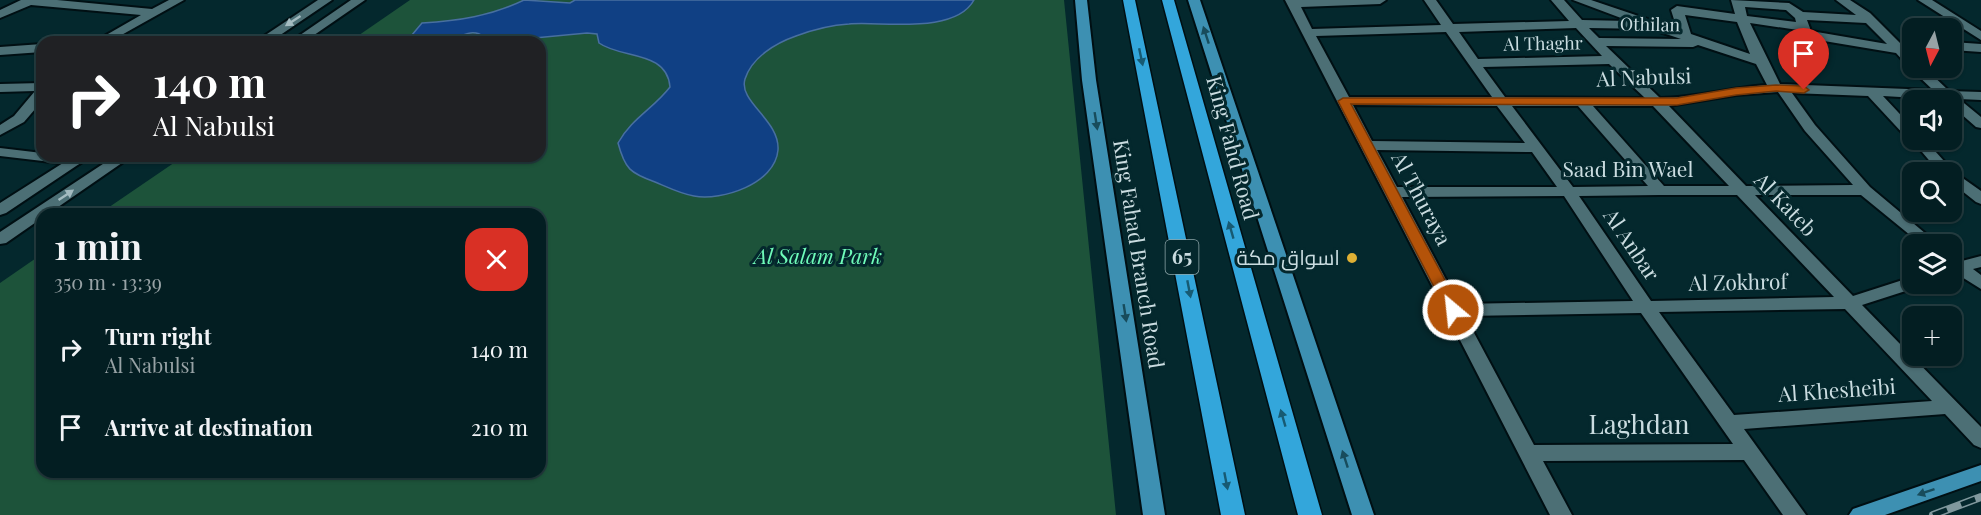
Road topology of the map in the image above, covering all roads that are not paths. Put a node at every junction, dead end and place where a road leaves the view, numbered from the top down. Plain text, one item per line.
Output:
1 (30, 0) edge
2 (178, 0) edge
3 (326, 0) edge
4 (359, 0) edge
5 (1081, 0) edge
6 (1129, 0) edge
7 (1168, 0) edge
8 (1194, 0) edge
9 (1380, 0) edge
10 (1430, 0) edge
11 (1557, 0) edge
12 (1579, 0) edge
13 (1842, 0) edge
14 (1924, 0) edge
15 (1292, 2) edge
16 (1738, 2) edge
17 (154, 13) junction
18 (0, 14) edge
19 (1741, 17) junction
20 (1870, 20) junction
21 (1802, 21) junction
22 (1579, 24) junction
23 (1651, 25) junction
24 (1451, 28) junction
25 (1308, 33) junction
26 (111, 36) edge
27 (270, 36) edge
28 (305, 36) edge
29 (1981, 36) edge
30 (1686, 37) junction
31 (1595, 42) junction
32 (1706, 43) junction
33 (1902, 45) edge
34 (1962, 47) edge
35 (36, 48) edge
36 (1981, 48) edge
37 (0, 51) edge
38 (1612, 60) junction
39 (1759, 61) junction
40 (1475, 63) junction
41 (1928, 78) edge
42 (0, 88) edge
43 (1780, 88) junction
44 (36, 89) edge
45 (1941, 90) edge
46 (1872, 92) junction
47 (1902, 93) edge
48 (1962, 95) edge
49 (1981, 96) edge
50 (36, 97) edge
51 (1343, 101) junction
52 (1501, 101) junction
53 (1581, 101) junction
54 (1657, 102) junction
55 (1962, 108) edge
56 (1902, 124) edge
57 (1981, 124) edge
58 (0, 131) edge
59 (1367, 146) junction
60 (1535, 148) junction
61 (1926, 150) edge
62 (0, 152) edge
63 (36, 155) edge
64 (74, 162) edge
65 (116, 162) edge
66 (1938, 162) edge
67 (1962, 184) edge
68 (1742, 190) junction
69 (1865, 190) junction
70 (1568, 191) junction
71 (1660, 191) junction
72 (1391, 192) junction
73 (1981, 199) edge
74 (47, 208) edge
75 (0, 210) edge
76 (36, 215) edge
77 (1918, 234) edge
78 (0, 239) edge
79 (1981, 261) edge
80 (1962, 265) edge
81 (1962, 272) edge
82 (1981, 283) edge
83 (1902, 286) edge
84 (1850, 303) junction
85 (1646, 307) junction
86 (1453, 310) junction
87 (1949, 407) junction
88 (1729, 423) junction
89 (1981, 440) edge
90 (1749, 452) junction
91 (1528, 453) junction
92 (1981, 473) edge
93 (1354, 489) junction
94 (1158, 515) edge
95 (1233, 515) edge
96 (1310, 515) edge
97 (1357, 515) edge
98 (1363, 515) edge
99 (1561, 515) edge
100 (1795, 515) edge
101 (1860, 515) edge

1 - 17 street
1 - 18 street
2 - 17 street
3 -> 27 street
4 - 28 street
5 -> 94 main road, King Fahad Branch Road
6 -> 95 highway, 65
96 -> 7 highway, King Fahd Road
93 -> 8 main road
9 - 15 street
10 - 24 street, Al Anbar
11 - 22 street, Al Kateb
12 - 23 street
13 - 20 street
14 - 29 street
15 - 25 street, Al Thuraya
16 - 19 street
16 - 21 street
17 - 26 street
19 - 21 street, Othilan
19 - 30 street, Othilan
19 - 39 street
20 - 21 street
20 - 33 street
21 - 33 street, Othilan
22 - 23 street
22 - 24 street
22 - 31 street, Al Kateb
23 - 30 street
24 - 25 street
24 - 40 street, Al Anbar
25 - 51 street, Al Thuraya
30 - 32 street
31 - 32 street, Othilan
31 - 38 street, Al Kateb
32 - 39 street
34 - 36 street
35 - 37 street
38 - 40 street, Al Thaghr
38 - 54 street, Al Kateb
39 - 43 street
40 - 52 street, Al Anbar
41 - 45 street
42 - 44 street
43 - 46 street, Al Nabulsi
43 - 54 street, Al Nabulsi
43 - 69 street
46 - 47 street, Al Nabulsi
46 - 56 street
48 - 49 street, Al Nabulsi
50 - 58 street
51 - 52 street, Al Nabulsi
51 - 59 street, Al Thuraya
52 - 53 street, Al Nabulsi
52 - 60 street, Al Anbar
53 - 54 street, Al Nabulsi
53 - 71 street
54 - 68 street, Al Kateb
55 - 57 street
59 - 60 street
59 - 72 street, Al Thuraya
60 - 70 street, Al Anbar
61 - 66 street
62 - 63 street
64 - 75 street
74 -> 65 street
67 - 73 street
68 - 69 street, Saad Bin Wael
68 - 71 street, Saad Bin Wael
68 - 84 street, Al Kateb
69 - 77 street
70 - 71 street, Saad Bin Wael
70 - 72 street, Saad Bin Wael
70 - 85 street, Al Anbar
72 - 86 street, Al Thuraya
78 -> 76 street
79 - 80 street
81 - 82 street
83 - 84 street, Al Zokhrof
84 - 85 street, Al Zokhrof
84 - 87 street, Al Kateb
85 - 86 street, Al Zokhrof
85 - 88 street, Al Anbar
86 - 91 street, Al Thuraya
87 - 88 street, Al Khesheibi
87 - 89 street, Al Kateb
88 - 90 street, Al Anbar
90 - 91 street, Laghdan
90 - 100 street, Al Anbar
91 - 99 street, Al Thuraya
92 -> 101 main road
93 - 97 main road
93 - 98 main road

